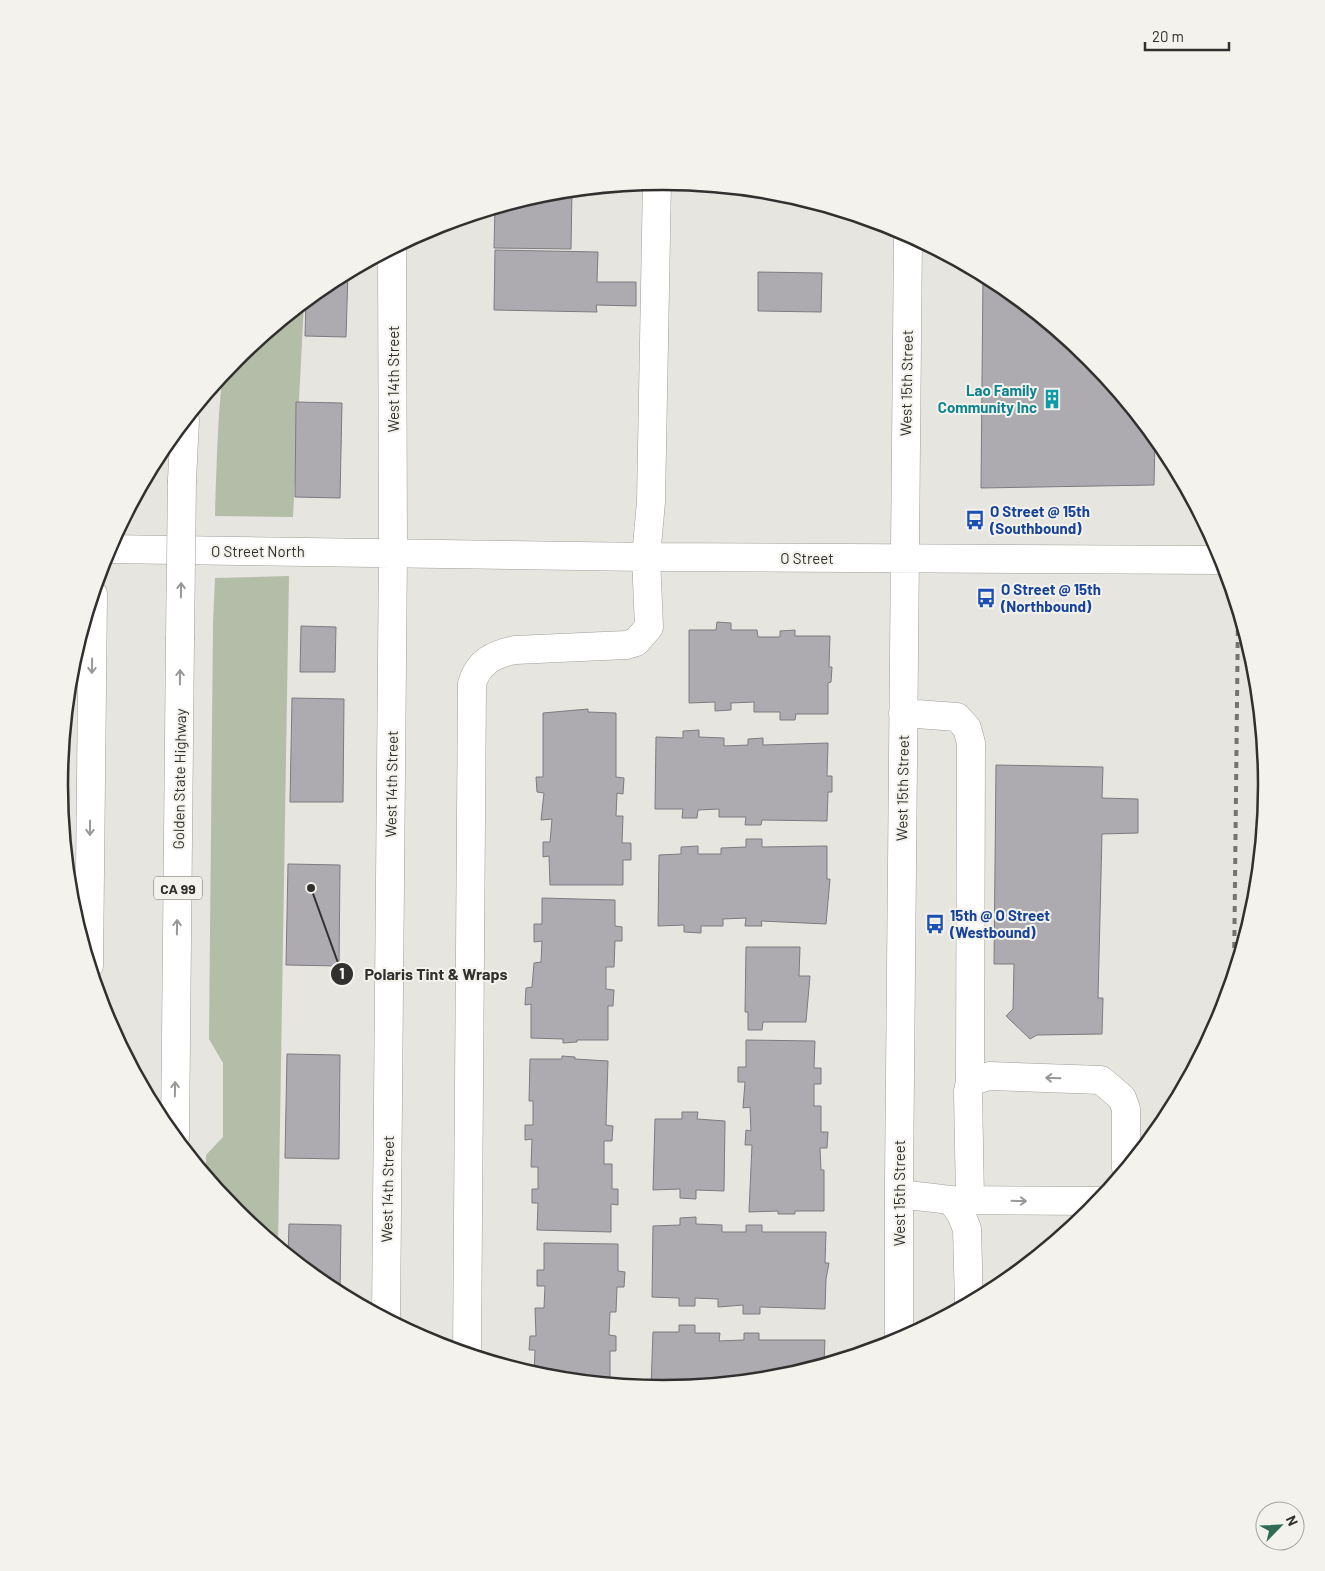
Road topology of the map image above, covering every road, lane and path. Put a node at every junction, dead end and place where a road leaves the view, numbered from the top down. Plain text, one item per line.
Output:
1 (657, 190) edge
2 (908, 244) edge
3 (392, 256) edge
4 (184, 431) edge
5 (117, 550) edge
6 (393, 552) junction
7 (646, 557) junction
8 (904, 559) junction
9 (1213, 560) edge
10 (92, 619) edge
11 (903, 713) junction
12 (89, 943) edge
13 (980, 1079) junction
14 (175, 1126) edge
15 (1126, 1159) edge
16 (899, 1194) junction
17 (960, 1200) junction
18 (1087, 1202) edge
19 (969, 1295) edge
20 (386, 1312) edge
21 (899, 1331) edge
22 (467, 1347) edge

1 - 7 main road
2 - 8 main road, West 15th Street
3 - 6 main road, West 14th Street
14 -> 4 main road, Golden State Highway / CA 99, bridge
5 - 6 main road, O Street North
6 - 7 main road, O Street
6 - 20 main road, West 14th Street
7 - 8 main road, O Street
7 - 22 main road
8 - 9 main road, O Street
8 - 11 main road, West 15th Street
10 -> 12 main road
11 - 13 main road
11 - 16 main road, West 15th Street
15 -> 13 main road
13 - 17 main road
16 - 17 main road
16 - 21 main road, West 15th Street
17 -> 18 main road
17 - 19 main road

